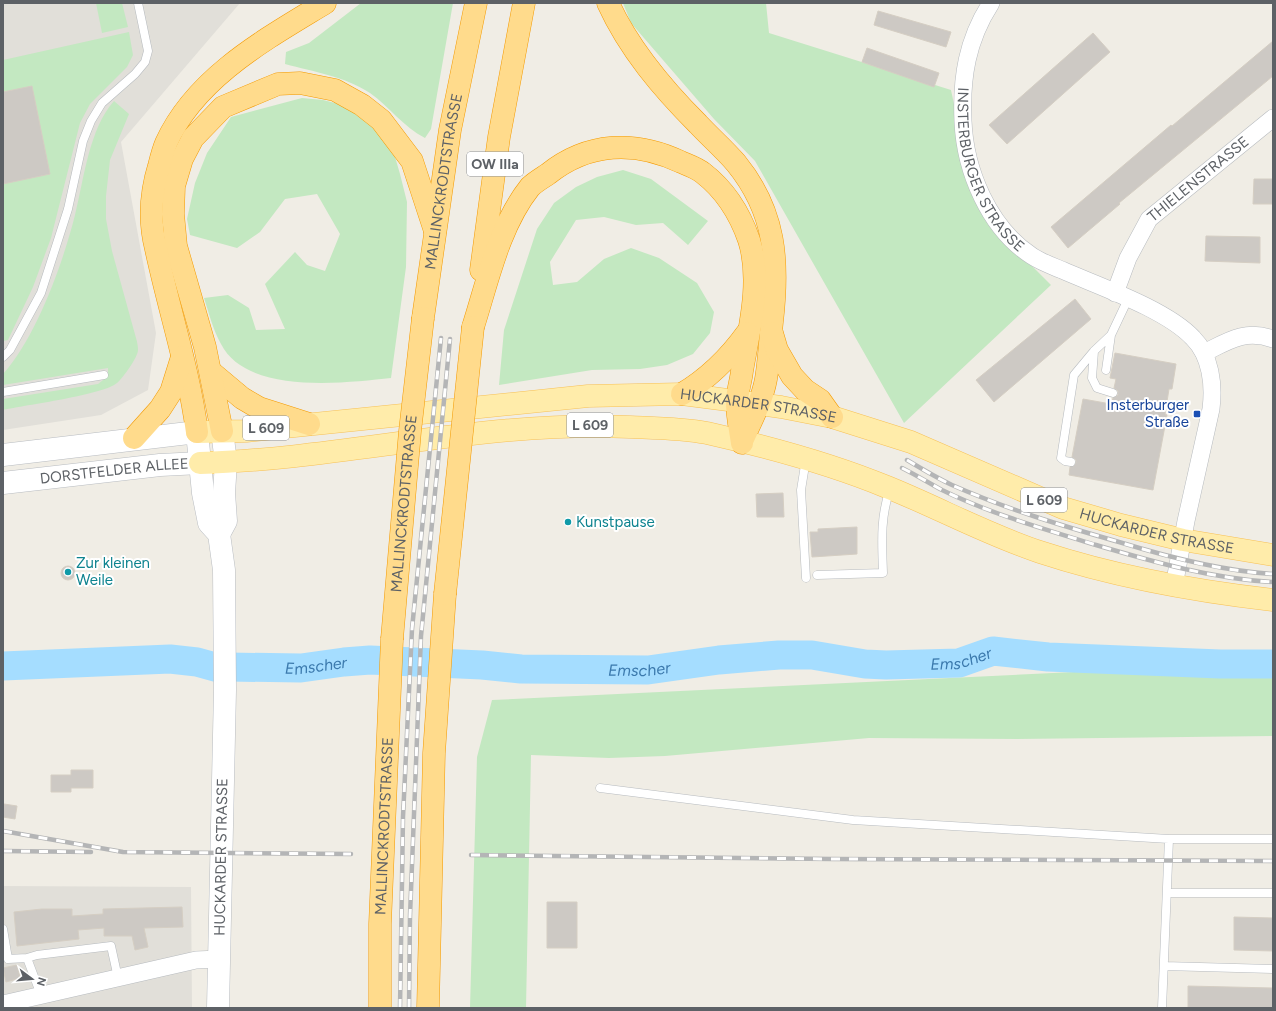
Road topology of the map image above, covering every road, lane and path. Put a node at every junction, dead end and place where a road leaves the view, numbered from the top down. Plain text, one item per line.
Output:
1 (138, 3) edge
2 (325, 3) edge
3 (476, 3) edge
4 (524, 3) edge
5 (608, 3) edge
6 (991, 3) edge
7 (1273, 118) edge
8 (435, 230) junction
9 (1121, 296) junction
10 (473, 327) junction
11 (749, 330) junction
12 (772, 332) junction
13 (1111, 336) junction
14 (1273, 339) edge
15 (1094, 351) junction
16 (1204, 353) junction
17 (182, 356) junction
18 (3, 357) edge
19 (1106, 370) dead end
20 (211, 372) junction
21 (104, 374) dead end
22 (3, 392) edge
23 (1114, 393) dead end
24 (682, 394) junction
25 (737, 401) junction
26 (758, 404) junction
27 (832, 417) junction
28 (309, 424) junction
29 (222, 431) junction
30 (197, 432) junction
31 (134, 438) junction
32 (742, 443) junction
33 (3, 455) edge
34 (806, 458) junction
35 (226, 462) junction
36 (1071, 462) dead end
37 (200, 463) junction
38 (3, 483) edge
39 (890, 488) junction
40 (219, 534) junction
41 (1183, 540) junction
42 (1273, 555) edge
43 (817, 575) dead end
44 (806, 578) dead end
45 (1174, 586) junction
46 (1273, 600) edge
47 (600, 788) dead end
48 (1169, 838) junction
49 (1273, 839) edge
50 (1167, 893) junction
51 (1273, 893) edge
52 (3, 929) edge
53 (27, 958) junction
54 (219, 959) junction
55 (1164, 966) junction
56 (1273, 969) edge
57 (118, 978) junction
58 (41, 995) junction
59 (3, 1004) edge
60 (218, 1008) edge
61 (380, 1008) edge
62 (428, 1008) edge
63 (1162, 1008) edge

1 - 18 lane
2 - 17 highway
3 - 8 highway, MALLINCKRODTSTRASSE
4 - 10 highway, OW IIIa
5 - 12 highway
6 - 9 street, INSTERBURGER STRASSE
7 - 9 street, THIELENSTRASSE
8 - 20 highway
8 - 61 highway, MALLINCKRODTSTRASSE, bridge
9 - 13 lane
9 - 16 street, INSTERBURGER STRASSE
10 - 11 highway
10 - 62 highway, bridge
11 - 24 highway
11 - 25 highway
12 - 26 highway
12 - 27 highway
13 - 15 lane
13 - 19 lane
14 - 16 street
15 - 23 lane
15 - 36 lane
16 - 41 street, INSTERBURGER STRASSE
17 - 30 highway
17 - 31 highway
20 - 28 highway
20 - 29 highway
21 - 22 lane
24 - 25 main road, HUCKARDER STRASSE / L 609
24 - 28 main road, HUCKARDER STRASSE / L 609
25 - 26 main road, HUCKARDER STRASSE / L 609
25 - 32 highway
26 - 27 main road, HUCKARDER STRASSE / L 609
26 - 32 highway
27 - 41 main road, HUCKARDER STRASSE / L 609
28 - 29 main road, HUCKARDER STRASSE / L 609
29 - 30 main road, HUCKARDER STRASSE / L 609
29 - 35 street, HUCKARDER STRASSE
30 - 31 street, DORSTFELDER ALLEE / L 609
30 - 37 street, HUCKARDER STRASSE
31 - 33 street, DORSTFELDER ALLEE / L 609
32 - 34 main road, L 609
32 - 35 main road, L 609
34 - 39 main road, L 609
34 - 44 lane
35 - 37 main road, DORSTFELDER ALLEE / L 609
35 - 40 street, HUCKARDER STRASSE
37 - 38 street, DORSTFELDER ALLEE / L 609
37 - 40 street, HUCKARDER STRASSE
39 - 43 lane
39 - 45 main road, L 609
40 - 54 street, HUCKARDER STRASSE
41 - 42 main road, HUCKARDER STRASSE / L 609
41 - 45 street, INSTERBURGER STRASSE
45 - 46 main road, L 609
47 - 48 lane
48 - 49 lane
48 - 50 lane
50 - 51 lane
50 - 55 lane
52 - 53 lane
53 - 57 lane
53 - 58 lane
54 - 57 street
54 - 60 street, HUCKARDER STRASSE
55 - 56 lane
55 - 63 lane
57 - 58 street
58 - 59 street

